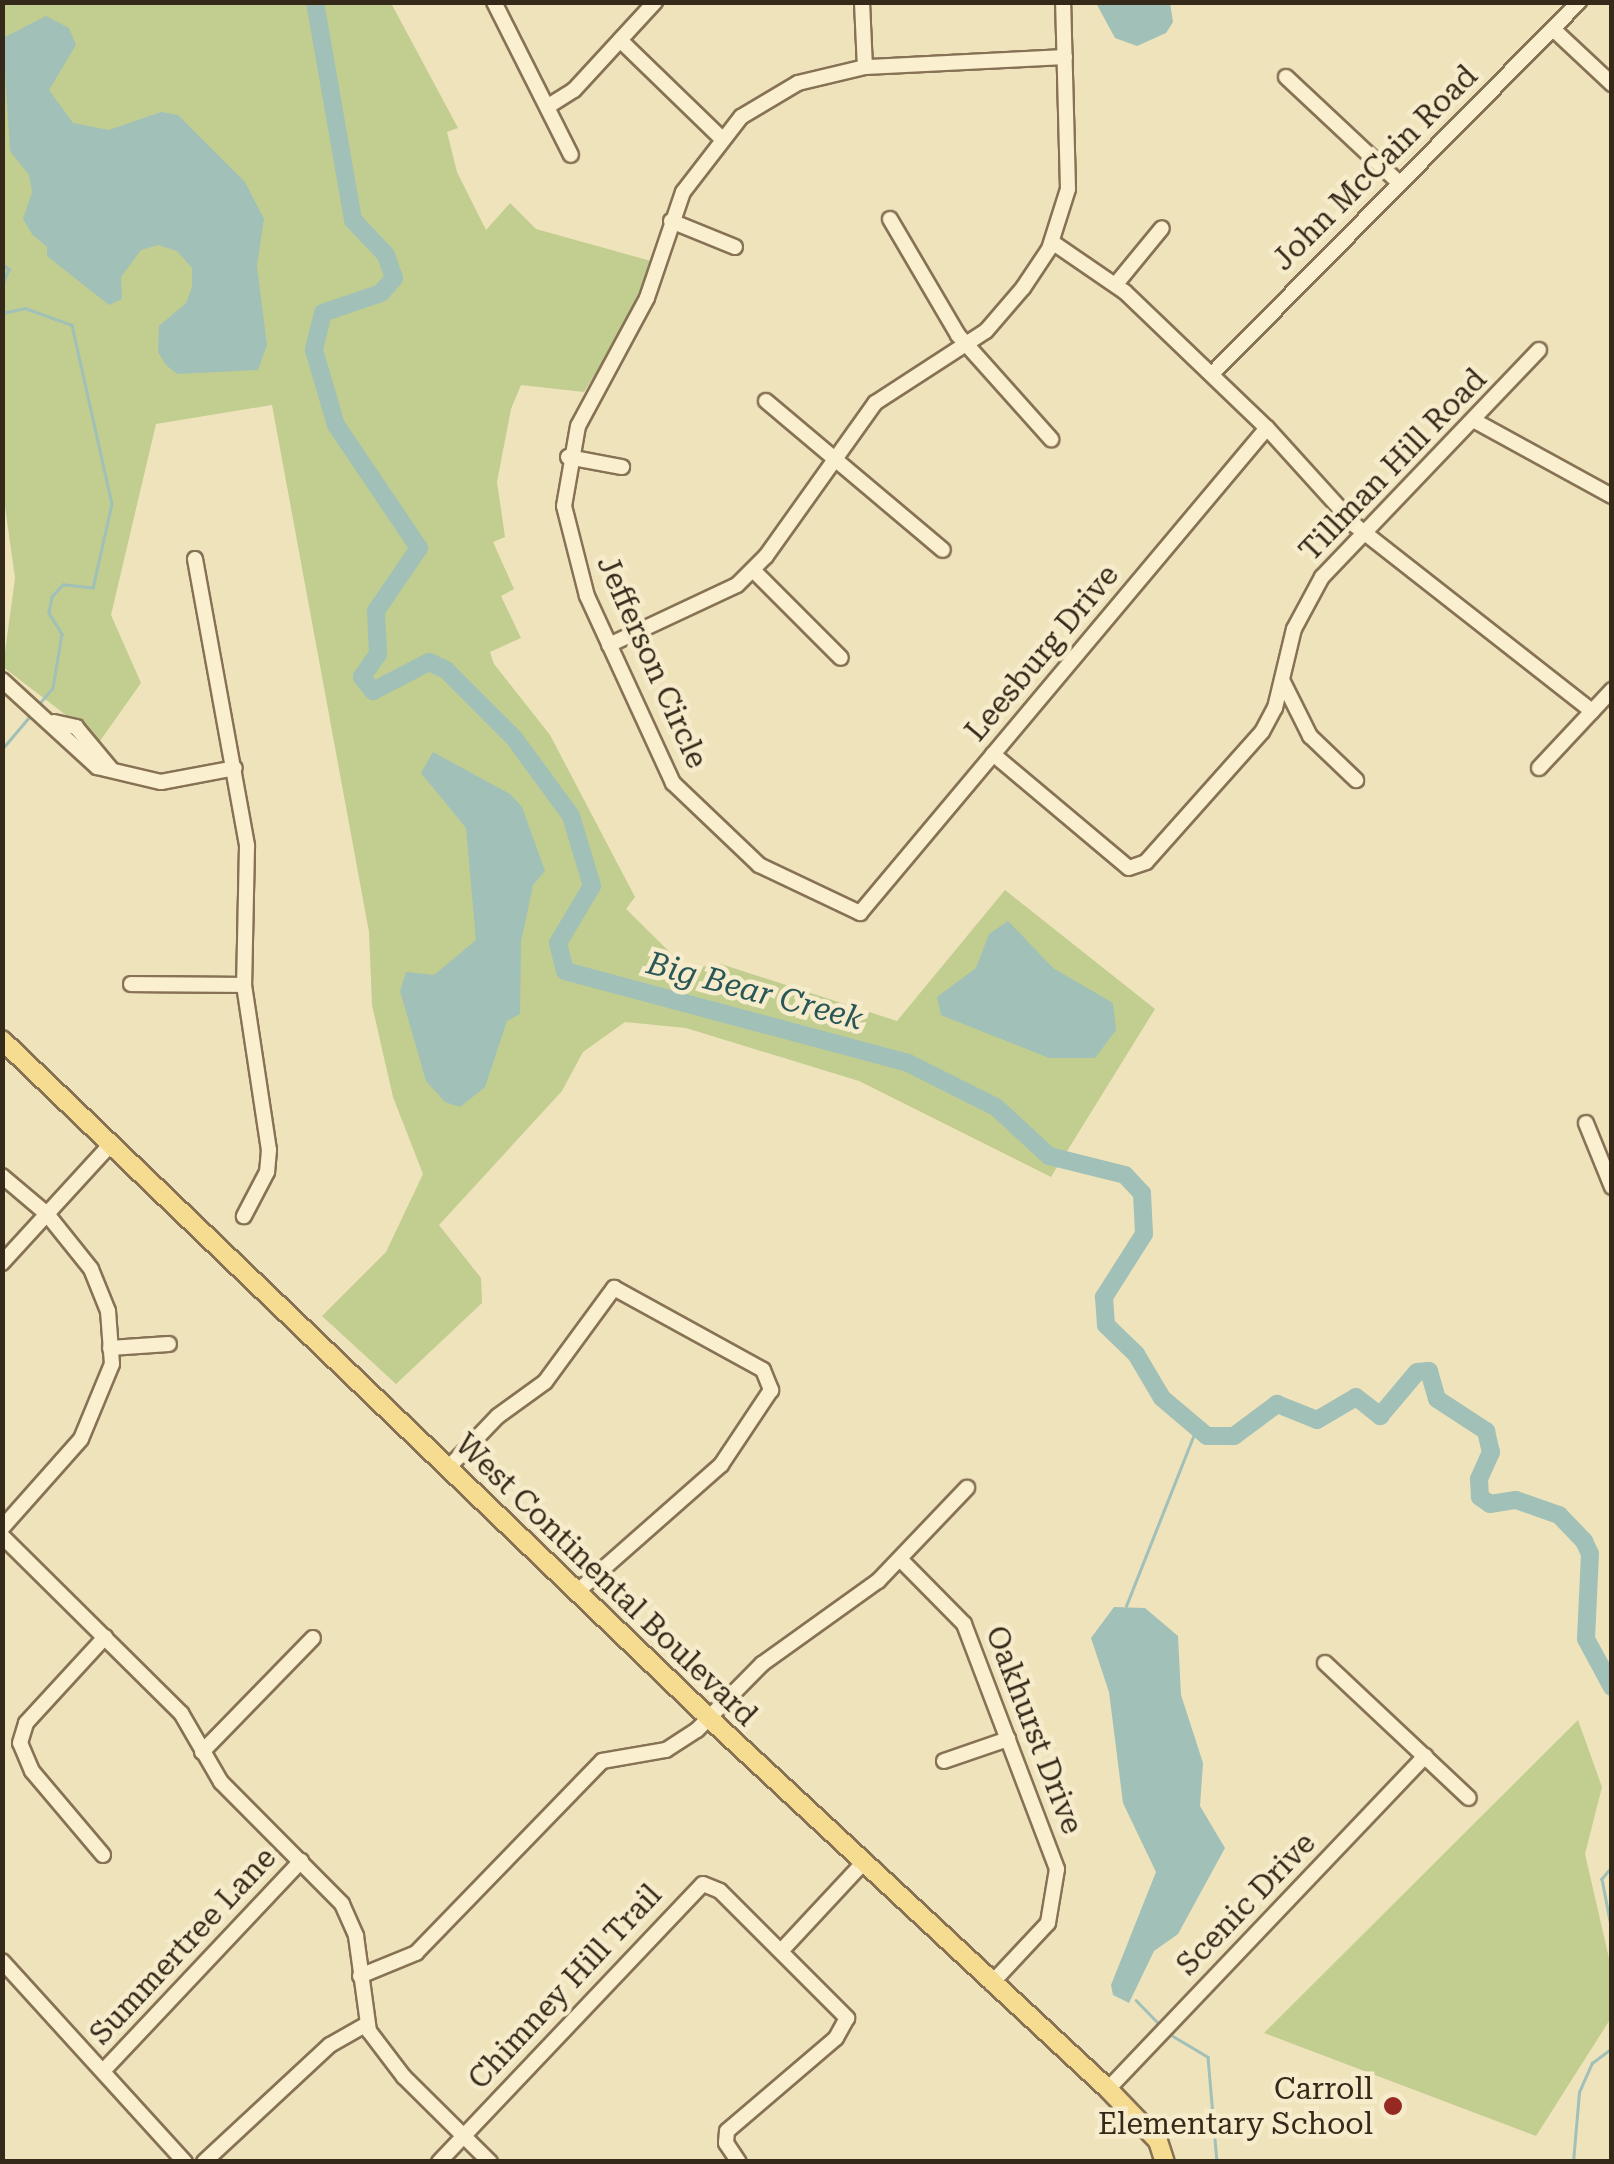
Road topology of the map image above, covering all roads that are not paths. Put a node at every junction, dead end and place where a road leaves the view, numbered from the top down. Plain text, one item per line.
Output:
1 (494, 2) edge
2 (655, 2) edge
3 (862, 2) edge
4 (1063, 2) edge
5 (1579, 2) edge
6 (1553, 29) junction
7 (620, 40) junction
8 (1066, 58) junction
9 (864, 66) junction
10 (1286, 78) dead end
11 (1612, 84) edge
12 (550, 105) junction
13 (721, 138) junction
14 (571, 155) dead end
15 (1396, 181) junction
16 (890, 219) dead end
17 (670, 222) junction
18 (1162, 228) dead end
19 (1052, 242) junction
20 (734, 247) dead end
21 (1116, 284) junction
22 (966, 346) junction
23 (1539, 350) dead end
24 (1212, 374) junction
25 (766, 401) dead end
26 (1475, 421) junction
27 (1267, 428) junction
28 (1051, 440) dead end
29 (832, 456) junction
30 (568, 457) junction
31 (622, 467) dead end
32 (1612, 496) edge
33 (1364, 532) junction
34 (944, 550) dead end
35 (195, 558) dead end
36 (753, 570) junction
37 (609, 646) junction
38 (841, 658) dead end
39 (2, 680) edge
40 (1282, 680) junction
41 (1612, 690) edge
42 (1592, 711) junction
43 (993, 754) junction
44 (235, 768) junction
45 (1539, 768) dead end
46 (1356, 780) dead end
47 (860, 914) joint
48 (130, 984) dead end
49 (244, 985) junction
50 (2, 1040) edge
51 (1586, 1123) dead end
52 (111, 1144) junction
53 (2, 1176) edge
54 (1612, 1188) edge
55 (47, 1214) junction
56 (244, 1216) dead end
57 (2, 1263) edge
58 (170, 1344) dead end
59 (110, 1348) junction
60 (450, 1466) junction
61 (967, 1488) dead end
62 (2, 1528) edge
63 (2, 1536) edge
64 (900, 1558) junction
65 (578, 1590) junction
66 (105, 1637) junction
67 (313, 1638) dead end
68 (1325, 1663) dead end
69 (708, 1718) junction
70 (1008, 1740) junction
71 (202, 1752) junction
72 (1424, 1756) junction
73 (944, 1760) dead end
74 (1470, 1798) dead end
75 (103, 1854) dead end
76 (301, 1861) junction
77 (862, 1863) junction
78 (782, 1950) junction
79 (2, 1961) edge
80 (360, 1976) junction
81 (991, 1984) junction
82 (366, 2024) junction
83 (105, 2070) junction
84 (1108, 2089) junction
85 (464, 2134) junction
86 (185, 2162) edge
87 (204, 2162) edge
88 (438, 2162) edge
89 (490, 2162) edge
90 (739, 2162) edge
91 (1164, 2162) edge

1 - 12 street
2 - 7 street
3 - 9 street
4 - 8 street
5 - 6 street, John McCain Road
6 - 11 street
6 - 15 street, John McCain Road
7 - 12 street
7 - 13 street
8 - 9 street, Jefferson Circle
8 - 19 street
9 - 13 street, Jefferson Circle
10 - 15 street
12 - 14 street
13 - 17 street, Jefferson Circle
15 - 24 street, John McCain Road
16 - 22 street
17 - 20 street
17 - 30 street, Jefferson Circle
18 - 21 street
19 - 21 street
19 - 22 street
21 - 24 street
22 - 28 street
22 - 29 street
23 - 26 street, Tillman Hill Road
24 - 27 street
25 - 29 street
26 - 32 street
26 - 33 street, Tillman Hill Road
27 - 33 street
27 - 43 street, Leesburg Drive
29 - 34 street
29 - 36 street
30 - 31 street
30 - 37 street, Jefferson Circle
33 - 40 street, Tillman Hill Road
33 - 42 street
35 - 44 street
36 - 37 street
36 - 38 street
37 - 47 street, Jefferson Circle
39 - 44 street
40 - 43 street, Tillman Hill Road
40 - 46 street
41 - 42 street
42 - 45 street
43 - 47 street, Leesburg Drive
44 - 49 street
48 - 49 street
49 - 56 street
50 - 52 main road, West Continental Boulevard
51 - 54 street
52 - 55 street
52 - 60 main road, West Continental Boulevard
53 - 55 street
55 - 57 street
55 - 59 street
58 - 59 street
59 - 62 street
60 - 65 main road, West Continental Boulevard
60 - 65 street
61 - 64 street
63 - 66 street
64 - 69 street
64 - 70 street, Oakhurst Drive
65 - 69 main road, West Continental Boulevard
66 - 71 street
66 - 75 street
67 - 71 street
68 - 72 street
69 - 77 main road, West Continental Boulevard
69 - 80 street
70 - 73 street
70 - 81 street, Oakhurst Drive
71 - 76 street
72 - 74 street
72 - 84 street, Scenic Drive
76 - 80 street
76 - 83 street, Summertree Lane
77 - 78 street
77 - 81 main road, West Continental Boulevard
78 - 85 street, Chimney Hill Trail
78 - 90 street
79 - 83 street
80 - 82 street
81 - 84 main road, West Continental Boulevard
82 - 85 street
82 - 87 street
83 - 86 street
84 - 91 main road, West Continental Boulevard
85 - 88 street, Chimney Hill Trail
85 - 89 street

